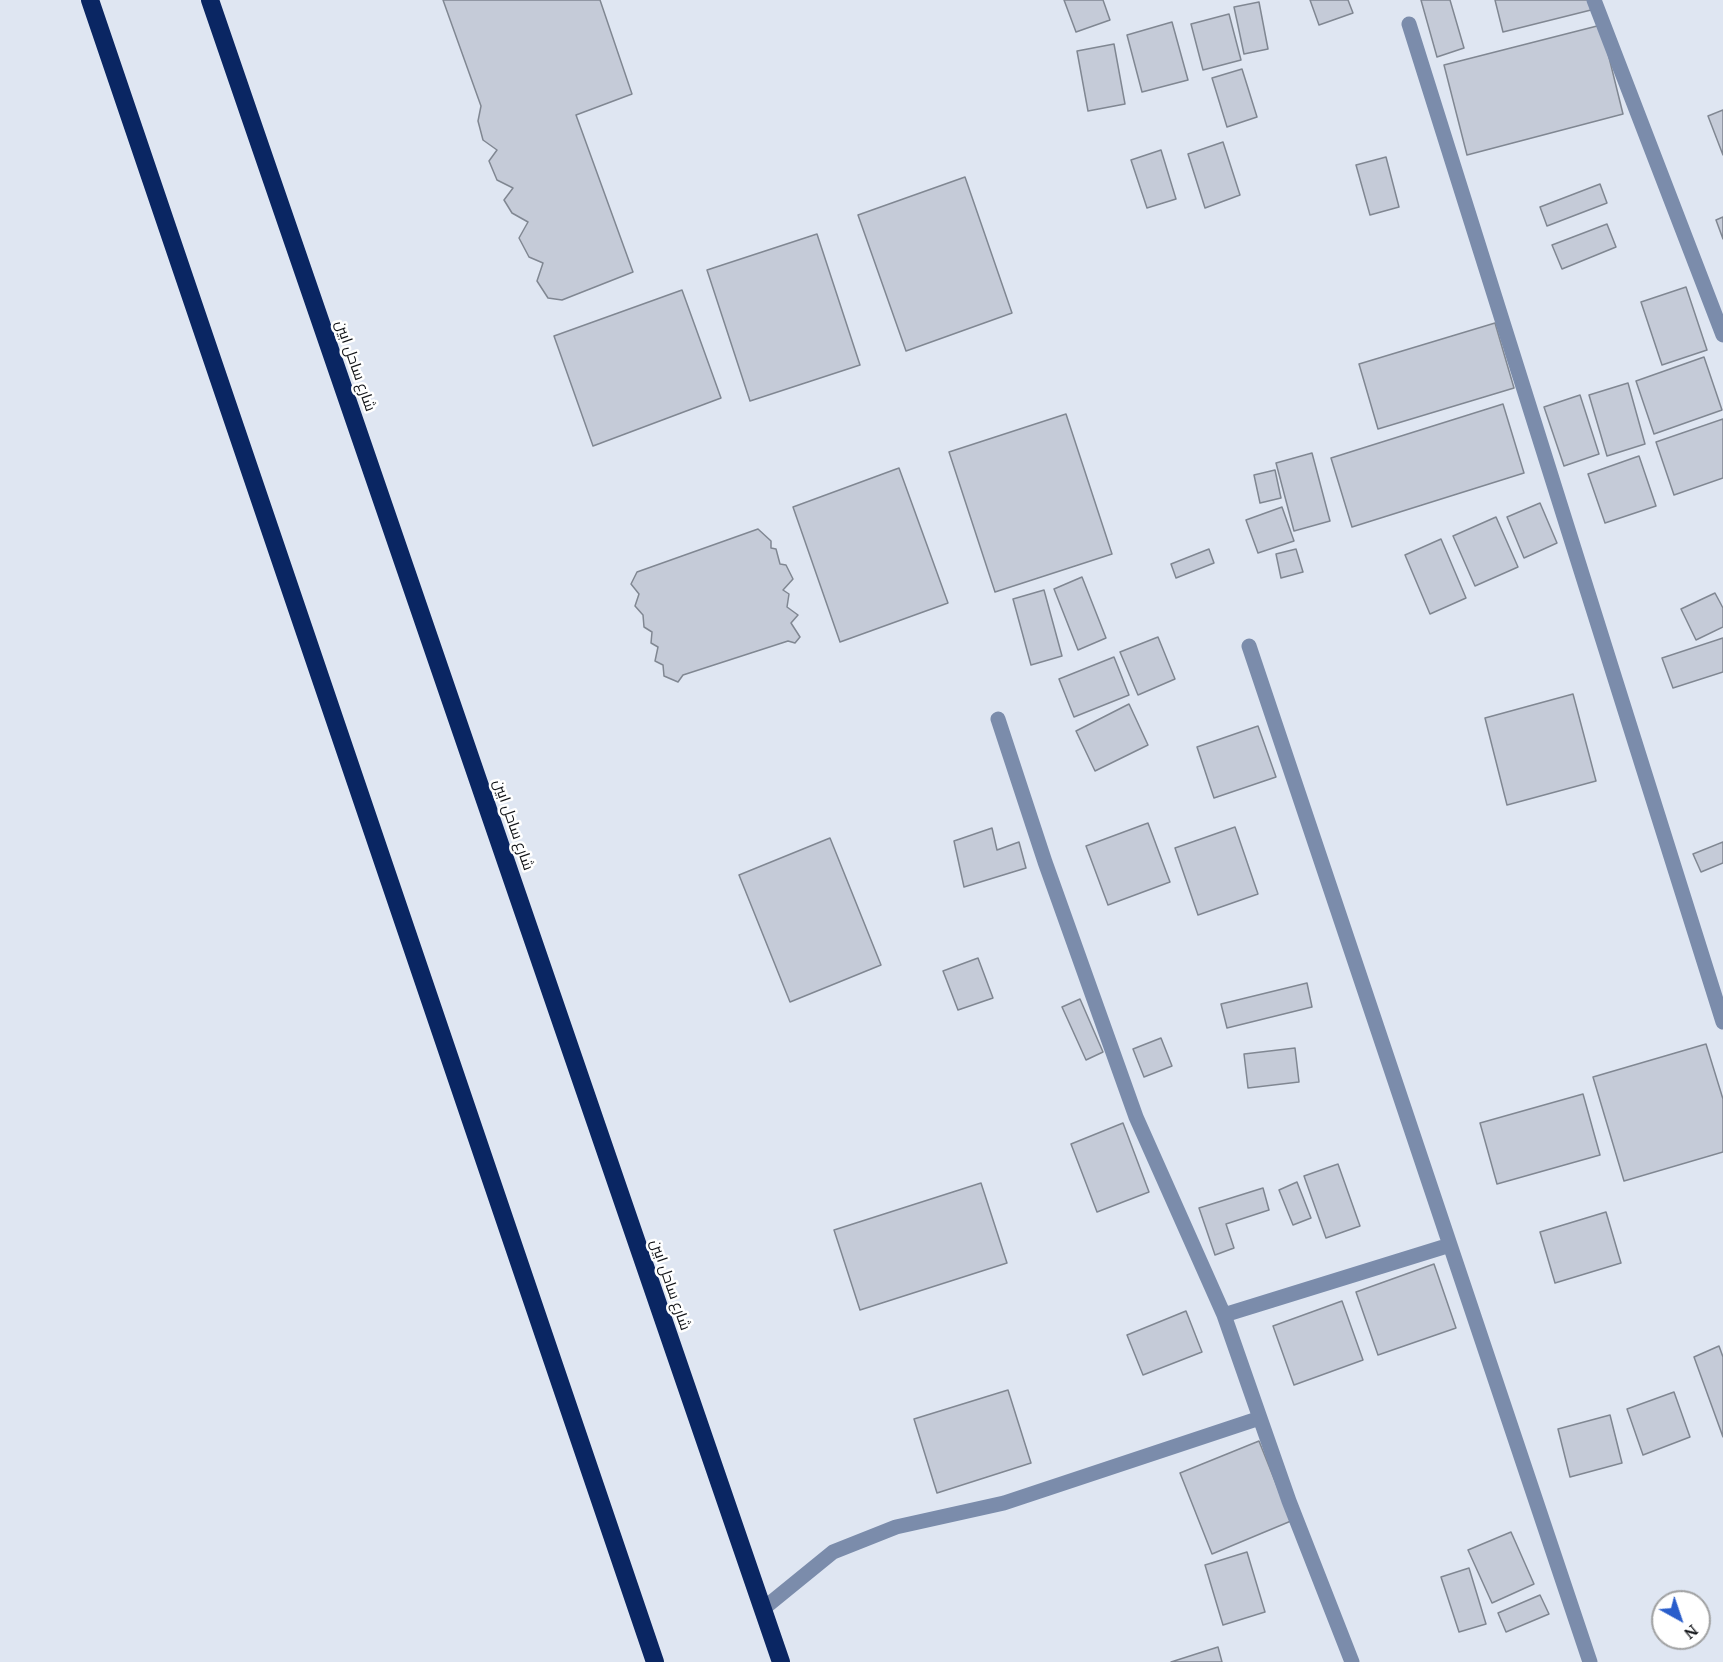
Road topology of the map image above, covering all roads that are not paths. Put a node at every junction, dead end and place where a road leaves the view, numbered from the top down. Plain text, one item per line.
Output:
1 (90, 0) edge
2 (210, 0) edge
3 (1594, 0) edge
4 (1409, 24) dead end
5 (1723, 335) edge
6 (1249, 646) dead end
7 (998, 719) dead end
8 (1723, 1022) edge
9 (1450, 1245) junction
10 (1224, 1316) junction
11 (1260, 1418) junction
12 (763, 1609) junction
13 (655, 1662) edge
14 (782, 1662) edge
15 (1352, 1662) edge
16 (1590, 1662) edge

1 - 13 highway
2 - 12 highway, شارع ساحل ابين
3 - 5 street
4 - 8 street
6 - 9 street
7 - 10 street
9 - 10 street
9 - 16 street
10 - 11 street
11 - 12 street
11 - 15 street
12 - 14 highway, شارع ساحل ابين

